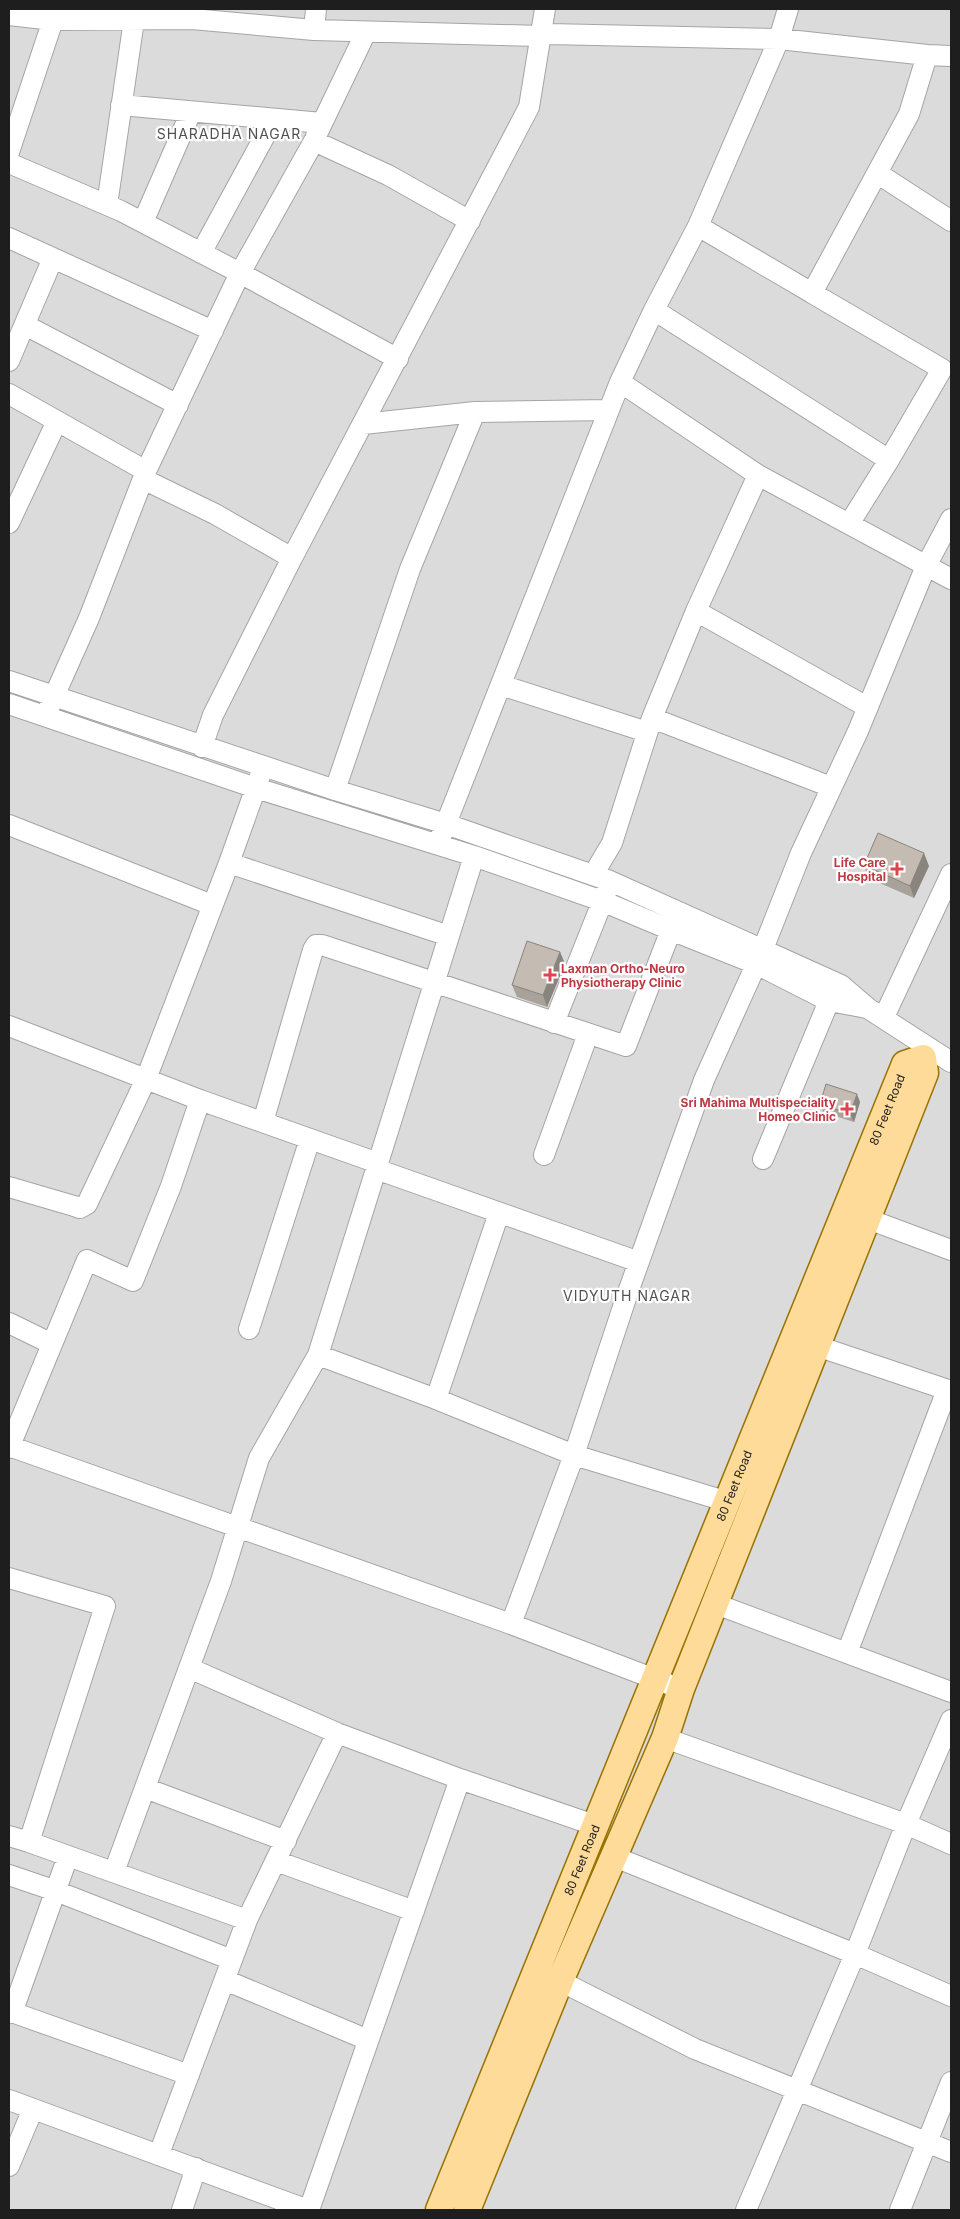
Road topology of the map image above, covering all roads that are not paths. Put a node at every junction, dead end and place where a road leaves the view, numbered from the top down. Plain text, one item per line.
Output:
1 (316, 9) edge
2 (544, 9) edge
3 (788, 9) edge
4 (9, 15) edge
5 (53, 20) junction
6 (134, 20) junction
7 (314, 30) junction
8 (366, 32) junction
9 (541, 36) junction
10 (779, 39) junction
11 (927, 55) junction
12 (951, 56) edge
13 (121, 105) junction
14 (191, 112) junction
15 (274, 119) junction
16 (318, 132) junction
17 (9, 152) edge
18 (9, 163) edge
19 (877, 173) junction
20 (106, 205) junction
21 (470, 221) junction
22 (951, 221) edge
23 (143, 222) junction
24 (698, 226) junction
25 (9, 238) edge
26 (202, 253) junction
27 (53, 258) junction
28 (240, 273) junction
29 (812, 293) junction
30 (654, 310) junction
31 (24, 325) junction
32 (213, 331) junction
33 (398, 359) junction
34 (9, 361) edge
35 (947, 372) edge
36 (620, 382) junction
37 (9, 394) edge
38 (178, 405) junction
39 (608, 410) junction
40 (475, 412) junction
41 (57, 421) junction
42 (363, 424) junction
43 (889, 460) junction
44 (145, 475) junction
45 (758, 475) junction
46 (951, 519) edge
47 (9, 523) edge
48 (849, 524) junction
49 (292, 558) junction
50 (926, 566) junction
51 (951, 580) edge
52 (696, 611) junction
53 (9, 681) edge
54 (502, 685) junction
55 (54, 698) junction
56 (9, 704) edge
57 (867, 707) junction
58 (46, 716) junction
59 (650, 725) junction
60 (202, 747) junction
61 (263, 767) junction
62 (831, 787) junction
63 (256, 788) junction
64 (334, 790) junction
65 (446, 824) junction
66 (9, 825) edge
67 (438, 844) junction
68 (474, 856) junction
69 (229, 863) junction
70 (951, 874) edge
71 (602, 878) junction
72 (602, 902) junction
73 (212, 905) junction
74 (671, 930) junction
75 (449, 936) junction
76 (759, 956) junction
77 (434, 983) junction
78 (830, 1001) junction
79 (876, 1013) junction
80 (554, 1023) junction
81 (9, 1026) edge
82 (588, 1034) junction
83 (925, 1052) junction
84 (951, 1062) edge
85 (146, 1079) junction
86 (200, 1100) junction
87 (263, 1122) junction
88 (310, 1139) junction
89 (544, 1155) dead end
90 (763, 1159) dead end
91 (377, 1166) junction
92 (9, 1187) edge
93 (499, 1213) junction
94 (868, 1219) junction
95 (951, 1250) edge
96 (639, 1262) junction
97 (9, 1323) edge
98 (250, 1329) dead end
99 (52, 1344) junction
100 (818, 1346) junction
101 (318, 1355) junction
102 (949, 1390) edge
103 (436, 1399) junction
104 (9, 1447) edge
105 (574, 1455) junction
106 (728, 1502) junction
107 (238, 1526) junction
108 (9, 1578) edge
109 (716, 1604) junction
110 (511, 1624) junction
111 (847, 1653) junction
112 (189, 1668) junction
113 (656, 1679) junction
114 (682, 1689) junction
115 (951, 1692) edge
116 (951, 1720) edge
117 (338, 1733) junction
118 (665, 1738) junction
119 (460, 1779) junction
120 (145, 1788) junction
121 (906, 1824) junction
122 (596, 1826) junction
123 (9, 1836) edge
124 (286, 1841) junction
125 (29, 1842) junction
126 (951, 1844) edge
127 (68, 1856) junction
128 (614, 1857) junction
129 (276, 1861) junction
130 (114, 1872) junction
131 (9, 1875) edge
132 (56, 1891) junction
133 (414, 1911) junction
134 (247, 1920) junction
135 (855, 1954) junction
136 (232, 1960) junction
137 (225, 1980) junction
138 (560, 1981) junction
139 (951, 1996) edge
140 (10, 2012) edge
141 (368, 2040) junction
142 (189, 2074) junction
143 (951, 2082) edge
144 (797, 2090) junction
145 (9, 2100) edge
146 (32, 2109) junction
147 (927, 2142) junction
148 (951, 2152) edge
149 (159, 2154) junction
150 (9, 2166) edge
151 (196, 2168) junction
152 (182, 2210) edge
153 (308, 2210) edge
154 (439, 2210) edge
155 (467, 2210) edge
156 (746, 2210) edge
157 (900, 2210) edge

1 - 7 street
2 - 9 street
3 - 10 street
4 - 5 street
5 - 6 street
5 - 17 street
6 - 7 street
6 - 13 street
7 - 8 street
8 - 9 street
8 - 16 street
9 - 10 street
9 - 21 street
10 - 11 street
10 - 24 street
11 - 12 street
11 - 19 street
13 - 14 street
13 - 20 street
14 - 15 street
14 - 23 street
15 - 16 street
15 - 26 street
16 - 21 street
16 - 28 street
18 - 20 street
19 - 22 street
19 - 29 street
20 - 23 street
21 - 33 street
23 - 26 street
24 - 29 street
24 - 30 street
25 - 27 street
26 - 28 street
27 - 31 street
27 - 32 street
28 - 32 street
28 - 33 street
29 - 35 street
30 - 36 street
30 - 43 street
31 - 34 street
31 - 38 street
32 - 38 street
33 - 42 street
35 - 43 street
36 - 39 street
36 - 45 street
37 - 41 street
38 - 44 street
39 - 40 street
39 - 54 street
40 - 42 street
40 - 64 street
41 - 44 street
41 - 47 street
42 - 49 street
43 - 48 street
44 - 49 street
44 - 55 street
45 - 48 street
45 - 52 street
46 - 50 street
48 - 50 street
49 - 60 street
50 - 51 street
50 - 57 street
52 - 57 street
52 - 59 street
53 - 55 street
54 - 59 street
54 - 65 street
55 - 58 street
55 - 60 street
56 - 58 street
57 - 62 street
58 - 63 street
59 - 62 street
59 - 71 street
60 - 61 street
61 - 63 street
61 - 64 street
62 - 76 street
63 - 67 street
63 - 69 street
64 - 65 street
65 - 67 street
65 - 71 street
66 - 73 street
67 - 68 street
68 - 72 street
68 - 75 street
69 - 73 street
69 - 75 street
70 - 79 street
71 - 72 street
71 - 76 street
72 - 74 street
72 - 80 street
73 - 85 street
74 - 76 street
74 - 82 street
75 - 77 street
76 - 78 street
76 - 79 street
76 - 96 street
77 - 80 street
77 - 87 street
77 - 91 street
78 - 79 street
78 - 90 street
79 - 83 street
80 - 82 street
81 - 85 street
82 - 89 street
83 - 84 street
83 - 94 main road, 80 Feet Road
83 - 106 main road, 80 Feet Road
85 - 86 street
85 - 92 street
86 - 87 street
86 - 99 street
87 - 88 street
88 - 91 street
88 - 98 street
91 - 93 street
91 - 101 street
93 - 96 street
93 - 103 street
94 - 95 street
94 - 100 main road, 80 Feet Road
96 - 105 street
97 - 99 street
99 - 104 street
100 - 102 street
100 - 109 main road, 80 Feet Road
101 - 103 street
101 - 107 street
102 - 111 street
103 - 105 street
104 - 107 street
105 - 106 street
105 - 110 street
106 - 113 main road, 80 Feet Road
107 - 110 street
107 - 112 street
108 - 125 street
109 - 111 street
109 - 114 main road, 80 Feet Road
110 - 113 street
111 - 115 street
112 - 117 street
112 - 120 street
113 - 114 street
113 - 122 main road, 80 Feet Road
114 - 118 main road, 80 Feet Road
116 - 121 street
117 - 119 street
117 - 124 street
118 - 121 street
118 - 128 main road, 80 Feet Road
119 - 122 street
119 - 133 street
120 - 124 street
120 - 130 street
121 - 126 street
121 - 135 street
122 - 154 main road, 80 Feet Road
123 - 125 street
124 - 129 street
125 - 127 street
127 - 130 street
127 - 132 street
128 - 135 street
128 - 138 main road, 80 Feet Road
129 - 133 street
129 - 134 street
130 - 134 street
131 - 132 street
132 - 136 street
132 - 140 street
133 - 141 street
134 - 136 street
135 - 139 street
135 - 144 street
136 - 137 street
137 - 141 street
137 - 142 street
138 - 144 street
138 - 155 main road, 80 Feet Road
140 - 142 street
141 - 153 street
142 - 149 street
143 - 147 street
144 - 147 street
144 - 156 street
145 - 146 street
146 - 149 street
146 - 150 street
147 - 148 street
147 - 157 street
149 - 151 street
151 - 152 street
151 - 153 street

